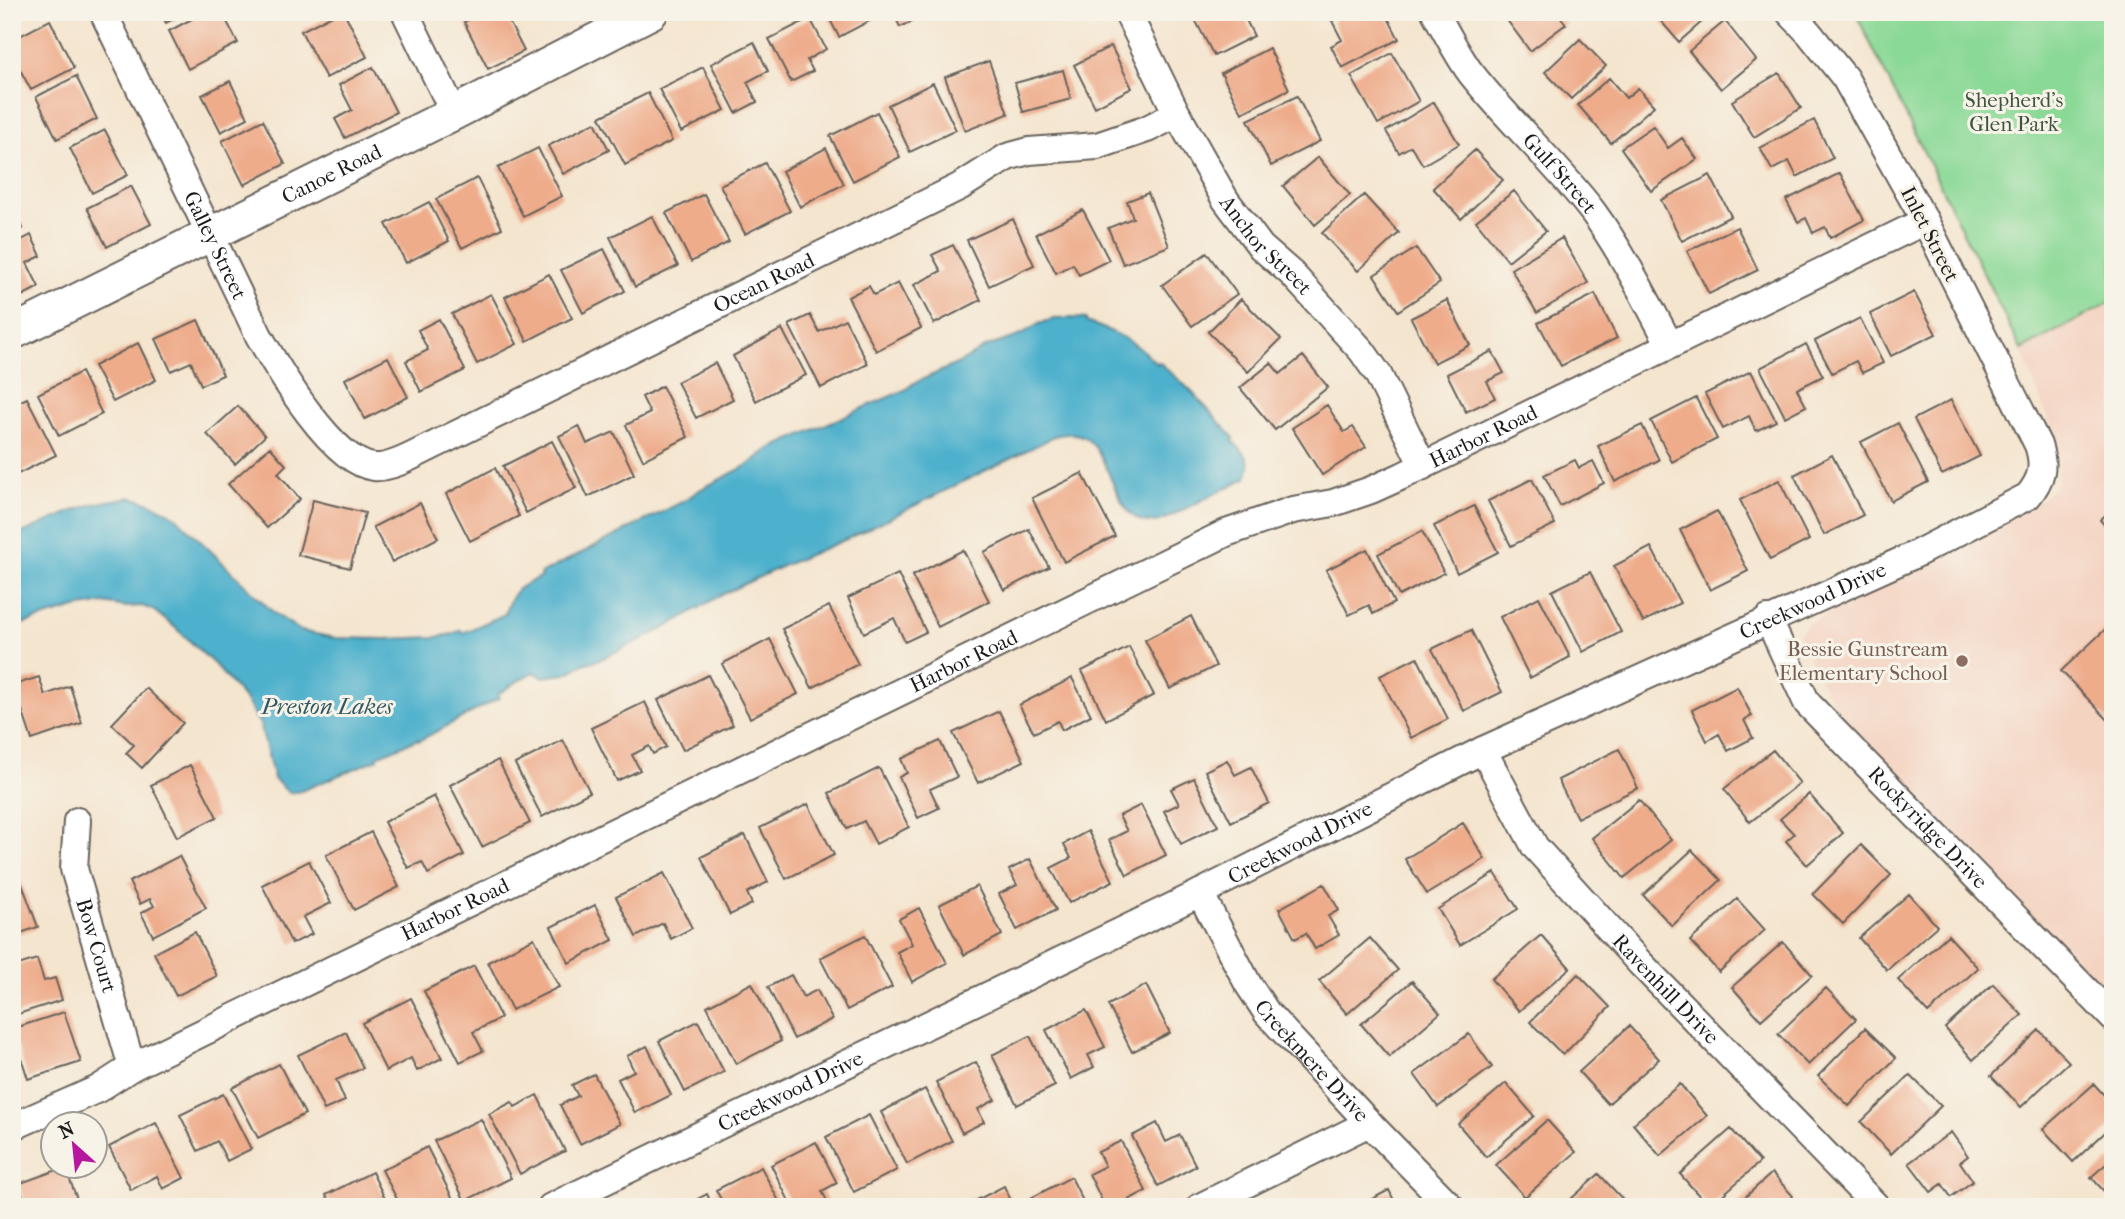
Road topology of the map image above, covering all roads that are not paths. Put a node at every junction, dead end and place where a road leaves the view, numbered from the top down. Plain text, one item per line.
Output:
1 (103, 12) edge
2 (405, 12) edge
3 (651, 12) edge
4 (1127, 12) edge
5 (1435, 12) edge
6 (1789, 12) edge
7 (454, 113) junction
8 (1177, 114) junction
9 (1925, 221) junction
10 (211, 235) junction
11 (12, 333) edge
12 (1670, 345) junction
13 (355, 462) joint
14 (1423, 466) junction
15 (2042, 472) joint
16 (1768, 620) junction
17 (1483, 750) junction
18 (77, 821) dead end
19 (1200, 893) junction
20 (2113, 1018) edge
21 (132, 1067) junction
22 (1369, 1123) junction
23 (12, 1127) edge
24 (551, 1207) edge
25 (1200, 1207) edge
26 (1451, 1207) edge
27 (1877, 1207) edge

1 - 10 street, Galley Street
2 - 7 street
3 - 7 street, Canoe Road
4 - 8 street, Anchor Street
5 - 12 street, Gulf Street
6 - 9 street, Inlet Street
7 - 10 street, Canoe Road
8 - 13 street, Ocean Road
8 - 14 street, Anchor Street
9 - 12 street, Harbor Road
9 - 15 street, Inlet Street
10 - 11 street, Canoe Road
10 - 13 street, Galley Street
12 - 14 street, Harbor Road
14 - 21 street, Harbor Road
15 - 16 street, Creekwood Drive
16 - 17 street, Creekwood Drive
16 - 20 street, Rockyridge Drive
17 - 19 street, Creekwood Drive
17 - 27 street, Ravenhill Drive
18 - 21 street, Bow Court
19 - 22 street, Creekmere Drive
19 - 24 street, Creekwood Drive
21 - 23 street, Harbor Road
22 - 25 street
22 - 26 street, Creekmere Drive

